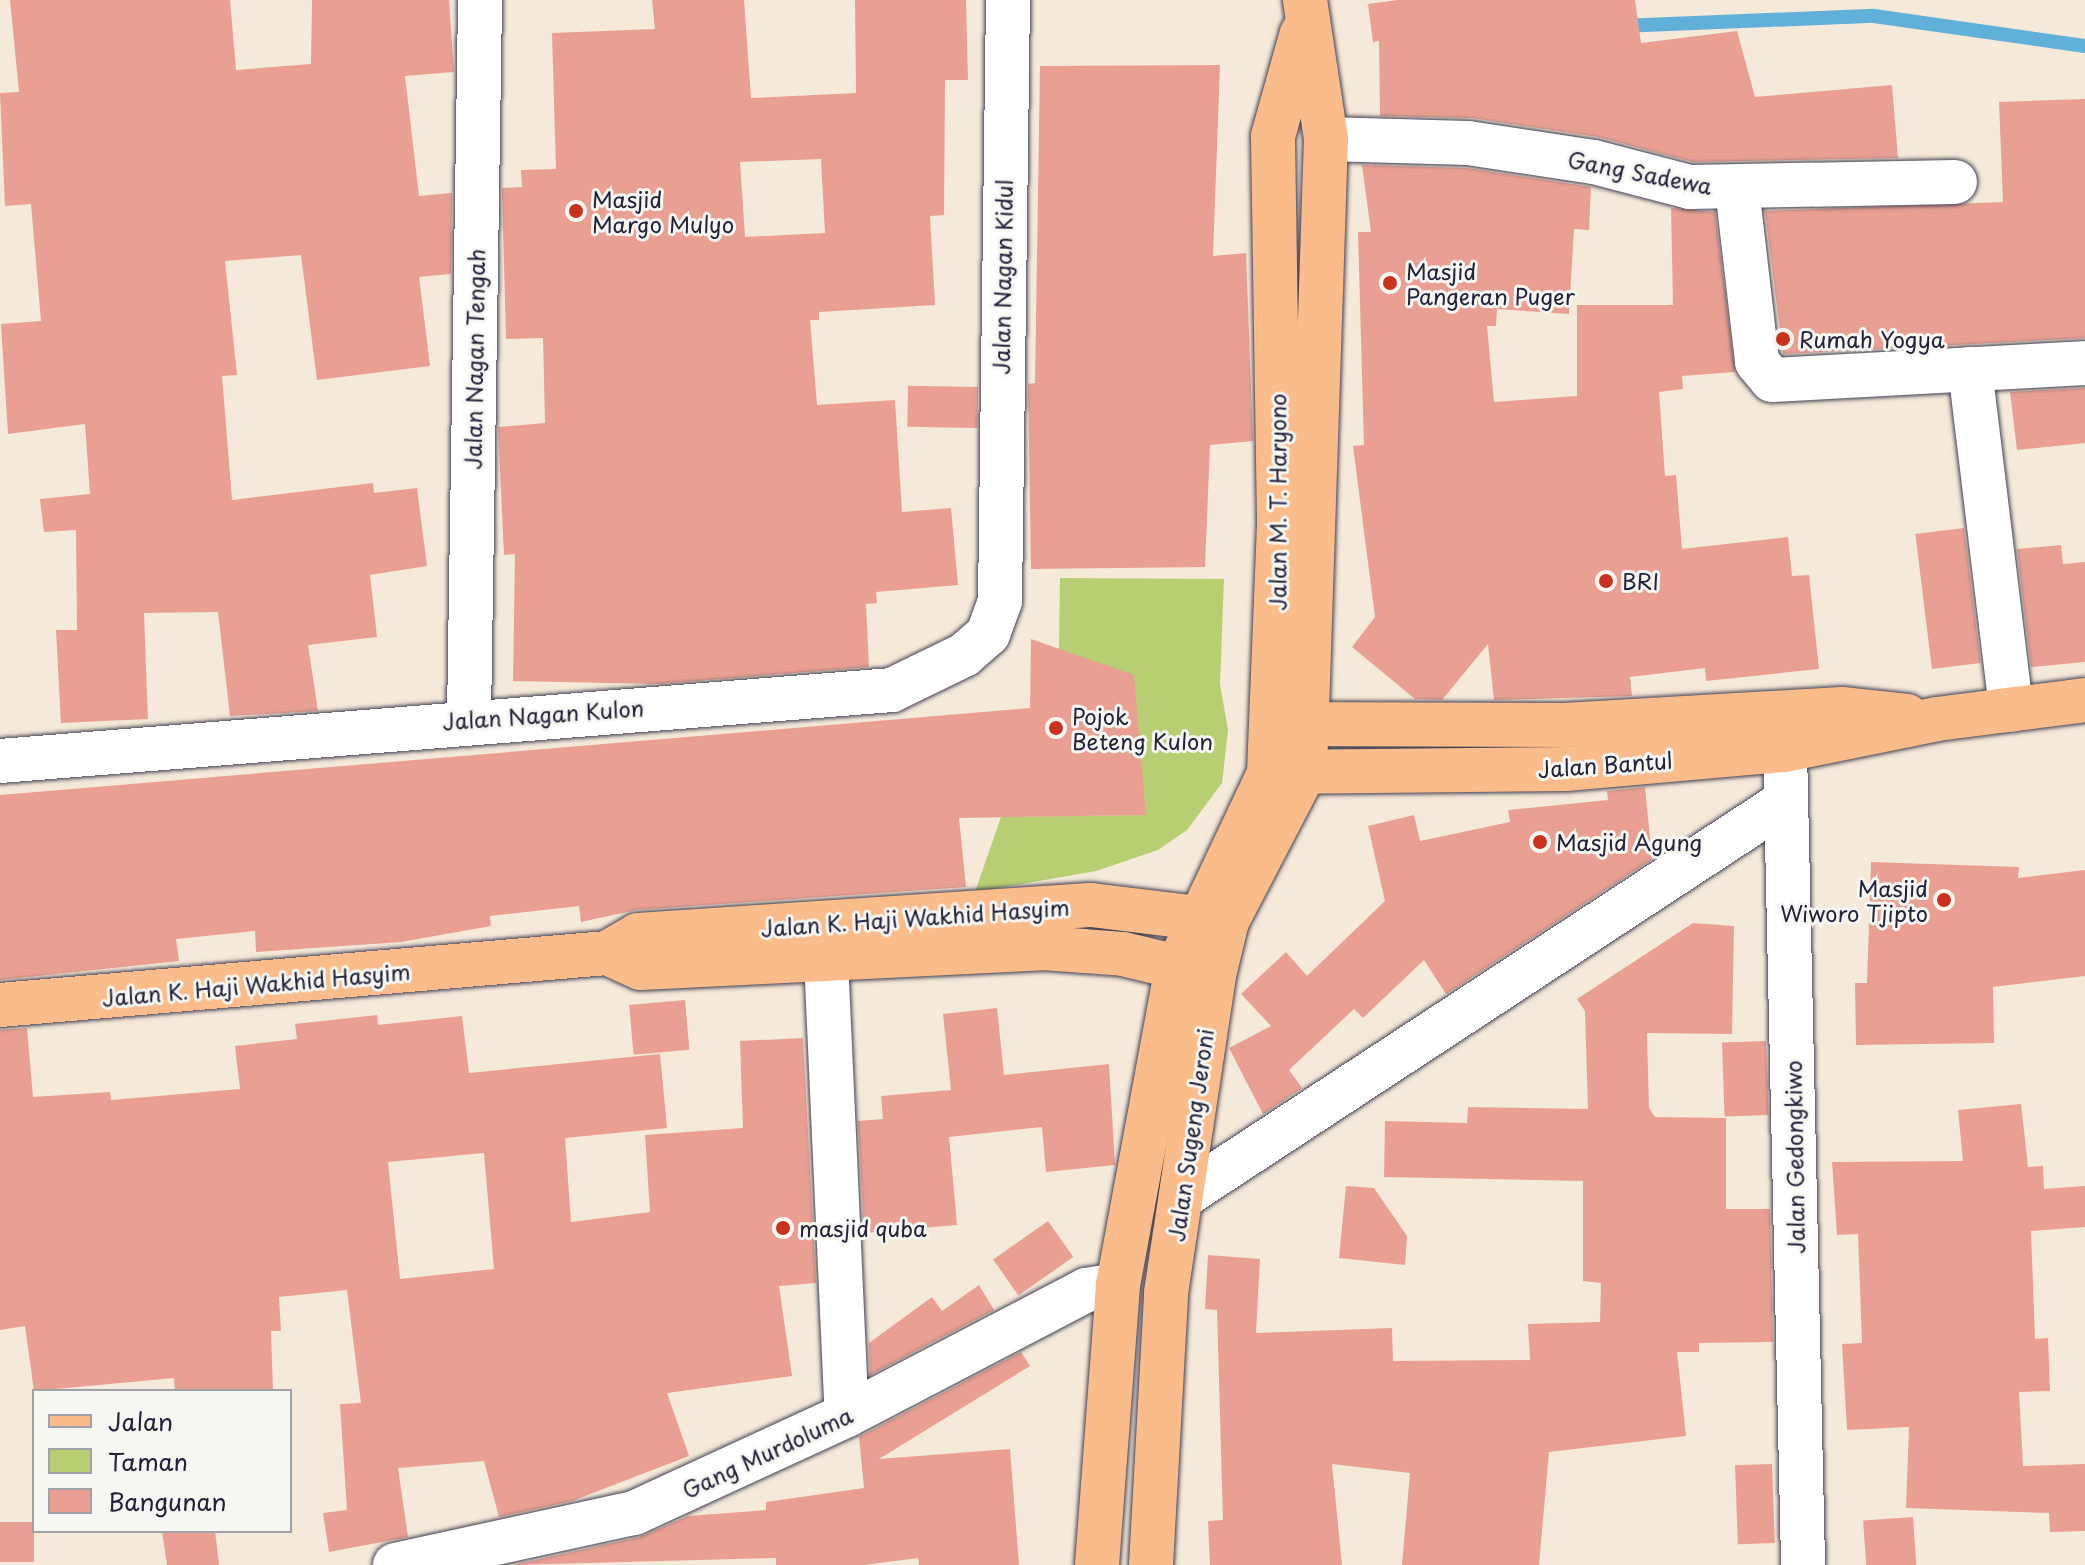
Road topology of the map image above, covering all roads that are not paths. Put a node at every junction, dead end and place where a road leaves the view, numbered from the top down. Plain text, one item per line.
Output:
1 (480, 0) edge
2 (1008, 0) edge
3 (1305, 10) edge
4 (1326, 139) junction
5 (1955, 182) dead end
6 (1737, 188) junction
7 (2085, 363) edge
8 (1970, 369) junction
9 (1002, 554) joint
10 (2085, 700) edge
11 (2011, 710) junction
12 (469, 719) junction
13 (1937, 719) junction
14 (1291, 724) junction
15 (1785, 750) junction
16 (0, 761) edge
17 (1287, 772) junction
18 (1786, 801) junction
19 (1211, 920) junction
20 (607, 953) junction
21 (826, 959) junction
22 (1195, 972) junction
23 (0, 1005) edge
24 (1182, 1197) junction
25 (1118, 1285) junction
26 (847, 1415) junction
27 (395, 1565) edge
28 (1097, 1565) edge
29 (1151, 1565) edge
30 (1803, 1565) edge

1 - 12 street, Jalan Nagan Tengah
2 - 9 street, Jalan Nagan Kidul
3 - 4 main road, Jalan M. T. Haryono
3 - 14 main road, Jalan M. T. Haryono
4 - 6 street, Gang Sadewa
4 - 14 main road, Jalan M. T. Haryono
5 - 6 street, Gang Sadewa
6 - 8 street
7 - 8 street
8 - 11 street
9 - 12 street, Jalan Nagan Kulon
10 - 11 main road, Jalan Bantul
11 - 13 main road, Jalan Bantul
12 - 16 street, Jalan Nagan Kulon
13 - 14 main road, Jalan Bantul
13 - 15 main road, Jalan Bantul
14 - 17 main road
15 - 17 main road, Jalan Bantul
15 - 18 street, Jalan Gedongkiwo
17 - 19 main road
18 - 24 street
18 - 30 street, Jalan Gedongkiwo
19 - 20 main road, Jalan K. Haji Wakhid Hasyim
19 - 22 main road
20 - 21 main road, Jalan K. Haji Wakhid Hasyim
20 - 23 main road, Jalan K. Haji Wakhid Hasyim
21 - 22 main road, Jalan K. Haji Wakhid Hasyim
21 - 26 street
22 - 24 main road, Jalan Sugeng Jeroni
22 - 25 main road, Jalan Sugeng Jeroni
24 - 29 main road, Jalan Sugeng Jeroni
25 - 26 street, Gang Murdoluma
25 - 28 main road, Jalan Sugeng Jeroni
26 - 27 street, Gang Murdoluma

